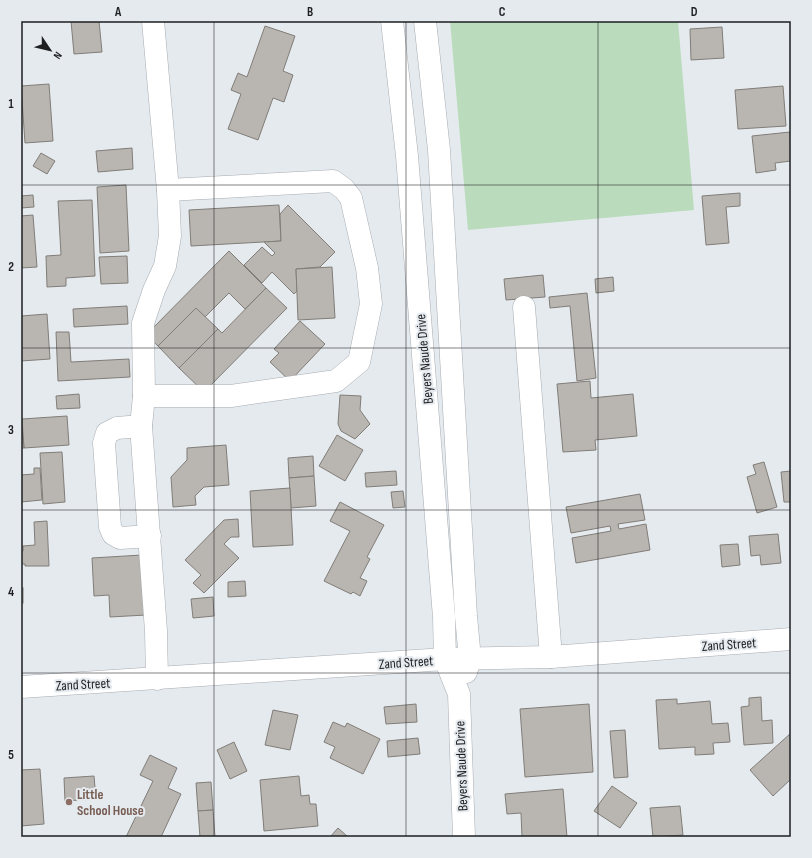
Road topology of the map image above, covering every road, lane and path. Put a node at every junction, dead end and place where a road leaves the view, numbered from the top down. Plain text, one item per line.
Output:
1 (153, 21) edge
2 (392, 21) edge
3 (425, 21) edge
4 (168, 190) junction
5 (524, 307) dead end
6 (144, 396) junction
7 (141, 426) junction
8 (150, 536) junction
9 (791, 639) edge
10 (551, 657) junction
11 (445, 659) junction
12 (470, 659) junction
13 (157, 679) junction
14 (21, 687) edge
15 (459, 694) junction
16 (464, 837) edge

1 - 4 street
2 - 11 street, Beyers Naude Drive
3 - 12 street, Beyers Naude Drive
4 - 6 street
4 - 6 street
5 - 10 street
6 - 7 street
7 - 8 street
7 - 8 street
8 - 13 street
9 - 10 street, Zand Street
10 - 12 street, Zand Street
11 - 12 street, Zand Street
11 - 13 street, Zand Street
11 - 15 street, Beyers Naude Drive
12 - 15 street, Beyers Naude Drive
13 - 14 street, Zand Street
15 - 16 street, Beyers Naude Drive

